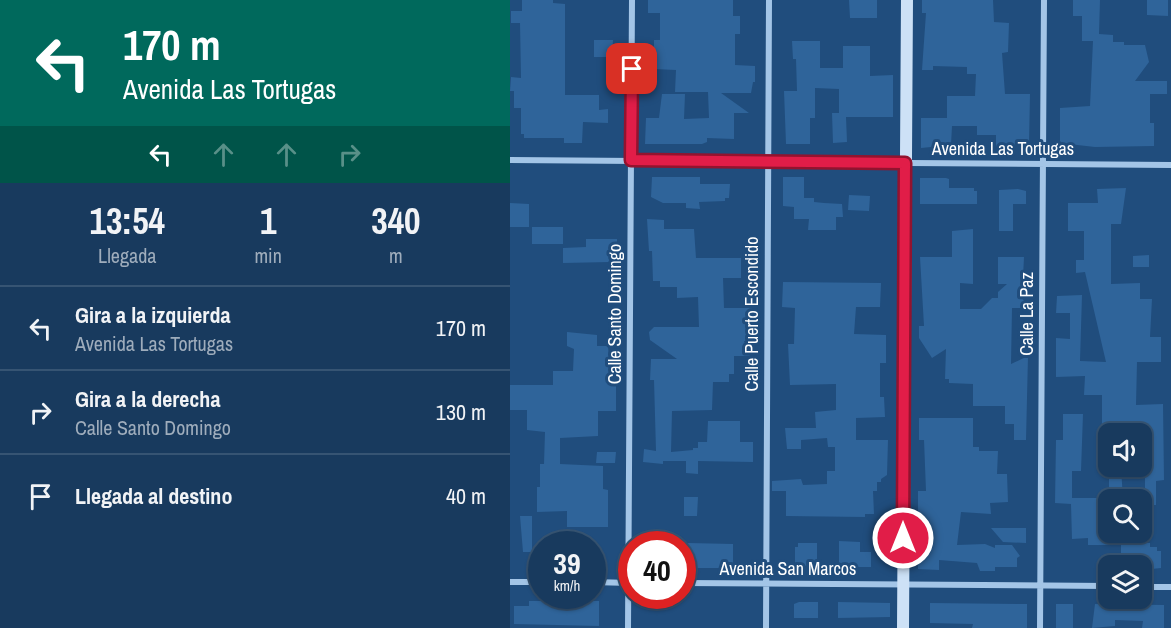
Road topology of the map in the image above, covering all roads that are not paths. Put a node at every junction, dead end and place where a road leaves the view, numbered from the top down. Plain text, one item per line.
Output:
1 (632, 0) edge
2 (769, 0) edge
3 (906, 0) edge
4 (1044, 0) edge
5 (510, 160) edge
6 (631, 160) junction
7 (768, 162) junction
8 (905, 163) junction
9 (1043, 164) junction
10 (1171, 165) edge
11 (630, 531) edge
12 (510, 582) edge
13 (528, 582) edge
14 (696, 583) edge
15 (767, 584) junction
16 (903, 585) junction
17 (1040, 586) junction
18 (1098, 586) edge
19 (1152, 586) edge
20 (1171, 587) edge
21 (629, 609) edge
22 (628, 628) edge
23 (766, 628) edge
24 (903, 628) edge
25 (1040, 628) edge

1 - 6 street, Calle Santo Domingo
2 - 7 street, Calle Puerto Escondido
3 - 8 street
4 - 9 street, Calle La Paz
5 - 6 street, Avenida Las Tortugas
6 - 7 street, Avenida Las Tortugas
6 - 11 street, Calle Santo Domingo
7 - 8 street, Avenida Las Tortugas
7 - 15 street, Calle Puerto Escondido
8 - 9 street, Avenida Las Tortugas
8 - 16 street
9 - 10 street, Avenida Las Tortugas
9 - 17 street, Calle La Paz
12 - 13 street
14 - 15 street, Avenida San Marcos
15 - 16 street, Avenida San Marcos
15 - 23 street, Calle Puerto Escondido
16 - 17 street, Avenida San Marcos
16 - 24 street
17 - 18 street, Avenida San Marcos
17 - 25 street, Calle La Paz
19 - 20 street
21 - 22 street, Calle Santo Domingo

